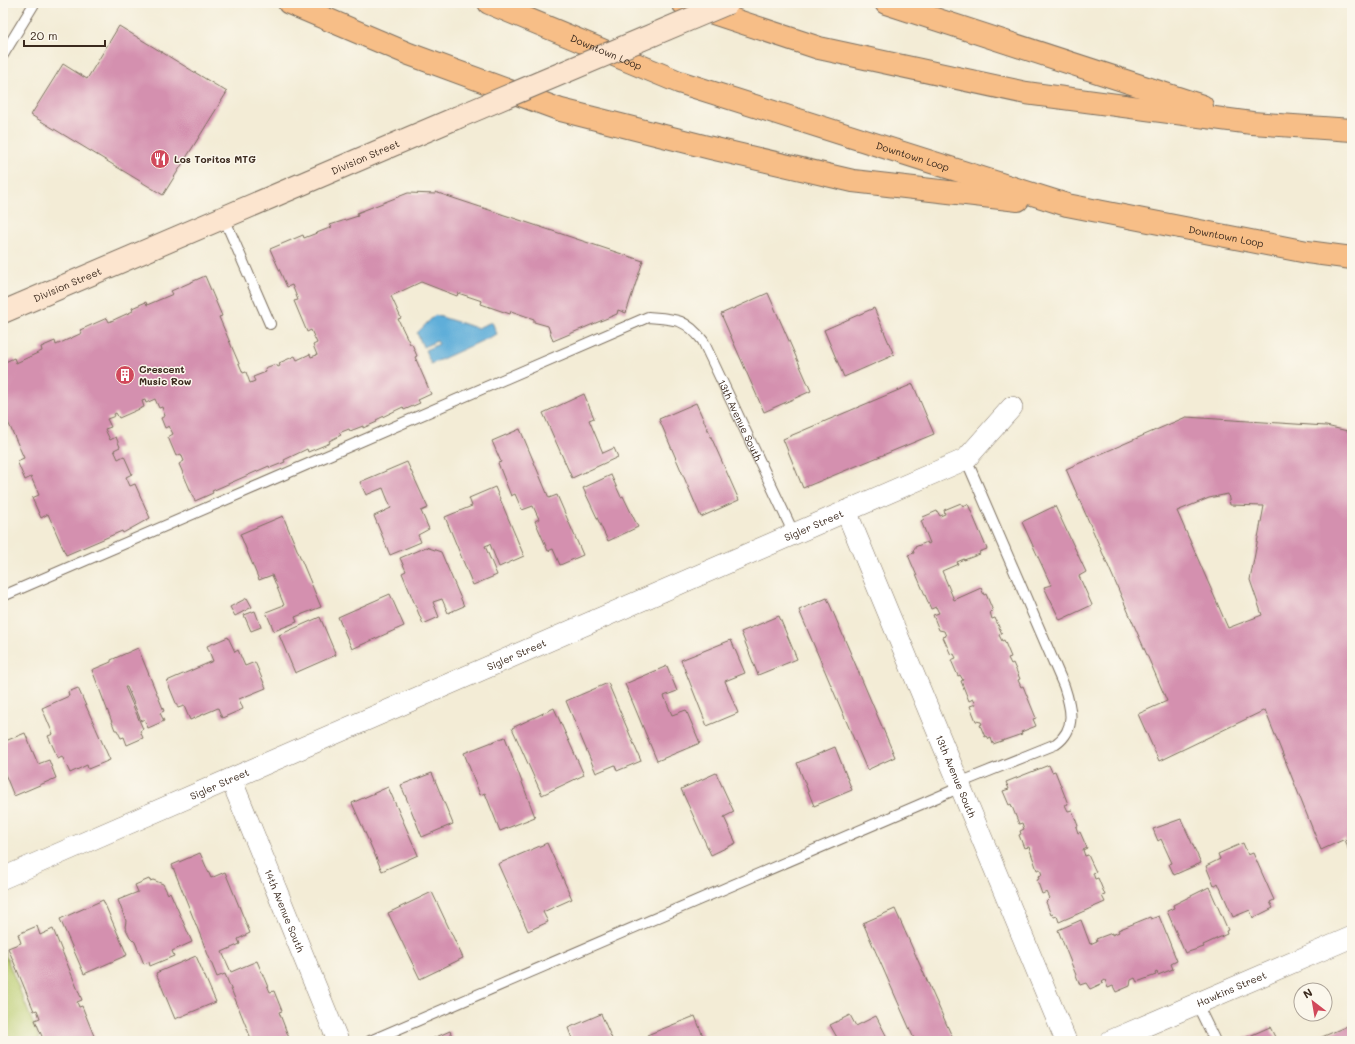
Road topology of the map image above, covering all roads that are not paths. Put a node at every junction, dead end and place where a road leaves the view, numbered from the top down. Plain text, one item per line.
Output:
1 (289, 3) edge
2 (489, 3) edge
3 (683, 3) edge
4 (728, 3) edge
5 (886, 3) edge
6 (34, 4) dead end
7 (3, 55) edge
8 (1252, 123) junction
9 (1352, 130) edge
10 (1067, 205) junction
11 (224, 218) junction
12 (1352, 258) edge
13 (3, 312) edge
14 (270, 324) dead end
15 (1012, 407) dead end
16 (966, 459) junction
17 (846, 511) junction
18 (794, 534) junction
19 (3, 596) edge
20 (231, 779) junction
21 (960, 785) junction
22 (3, 878) edge
23 (1352, 937) edge
24 (1197, 1004) junction
25 (338, 1041) edge
26 (370, 1041) edge
27 (1066, 1041) edge
28 (1110, 1041) edge
29 (1215, 1041) edge

1 - 10 highway
2 - 10 highway, Downtown Loop
3 - 8 highway
4 - 11 main road, Division Street, bridge
5 - 8 highway
6 - 7 lane
8 - 9 highway
10 - 12 highway, Downtown Loop
11 - 13 main road, Division Street
11 - 14 lane
15 - 16 street, Sigler Street
16 - 17 street, Sigler Street
16 - 21 lane
17 - 18 street, Sigler Street
17 - 21 street, 13th Avenue South
18 - 19 lane, 13th Avenue South
18 - 20 street, Sigler Street
20 - 22 street, Sigler Street
20 - 25 street, 14th Avenue South
21 - 26 lane
21 - 27 street, 13th Avenue South
23 - 24 street, Hawkins Street
24 - 28 street, Hawkins Street
24 - 29 lane

